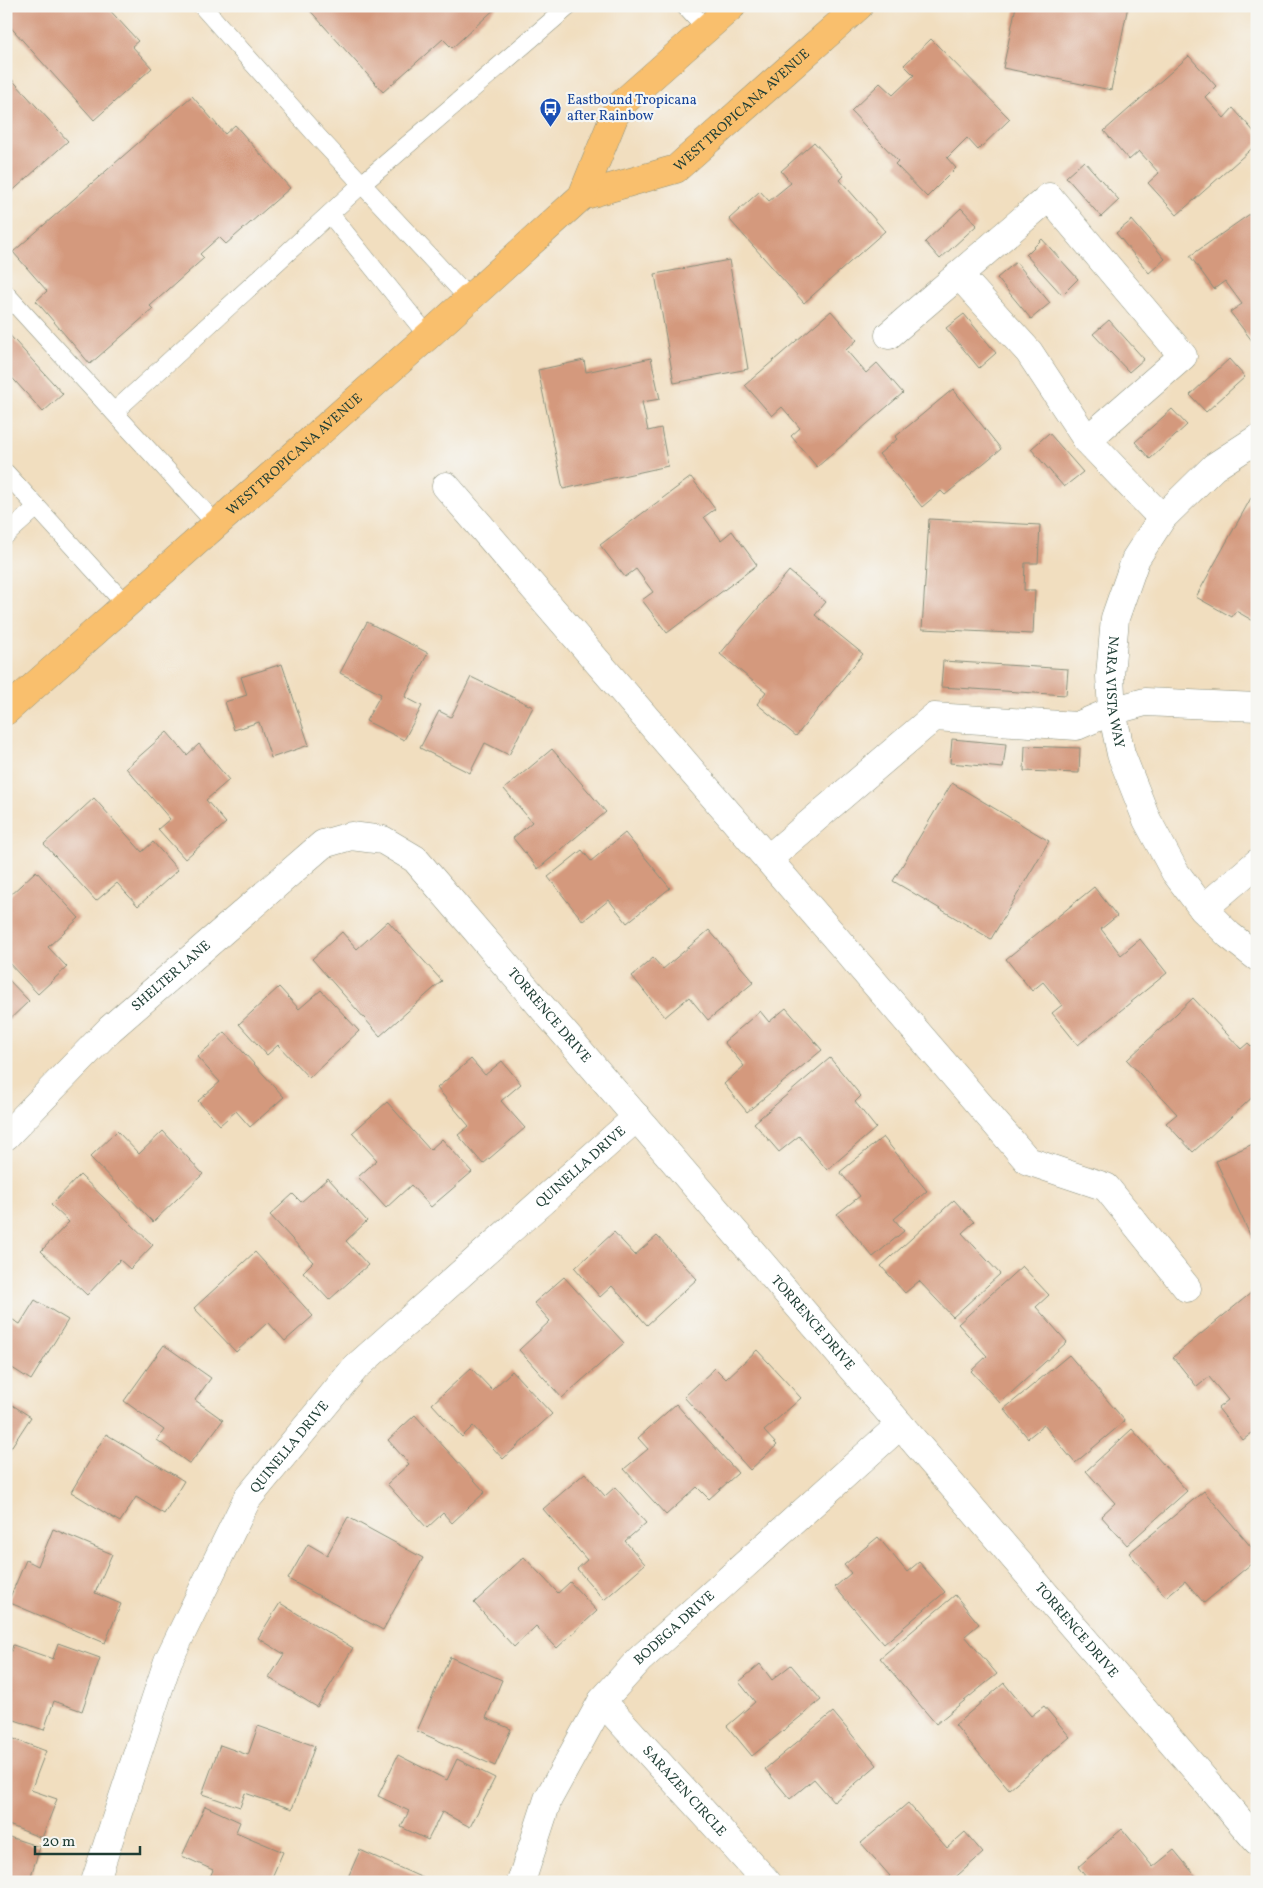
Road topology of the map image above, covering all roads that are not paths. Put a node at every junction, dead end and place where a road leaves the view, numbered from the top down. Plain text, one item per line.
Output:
1 (202, 6) edge
2 (569, 6) edge
3 (685, 6) edge
4 (732, 6) edge
5 (859, 6) edge
6 (706, 29) junction
7 (362, 184) junction
8 (582, 196) junction
9 (330, 214) junction
10 (959, 274) junction
11 (6, 294) edge
12 (469, 299) junction
13 (889, 335) dead end
14 (428, 336) junction
15 (114, 412) junction
16 (1257, 439) edge
17 (1087, 440) junction
18 (6, 473) edge
19 (446, 486) dead end
20 (37, 507) junction
21 (1162, 518) junction
22 (216, 524) junction
23 (6, 535) edge
24 (126, 605) junction
25 (1257, 707) edge
26 (6, 711) edge
27 (1112, 711) junction
28 (351, 836) joint
29 (768, 859) junction
30 (1257, 863) edge
31 (1203, 909) junction
32 (1257, 956) edge
33 (637, 1117) junction
34 (6, 1136) edge
35 (1187, 1288) dead end
36 (900, 1425) junction
37 (602, 1701) junction
38 (1257, 1841) edge
39 (95, 1882) edge
40 (521, 1882) edge
41 (767, 1882) edge

1 - 7 lane
2 - 7 lane
3 - 6 lane
4 - 6 main road, WEST TROPICANA AVENUE
5 - 8 main road, WEST TROPICANA AVENUE
6 - 8 main road, WEST TROPICANA AVENUE
7 - 9 lane
7 - 12 lane
8 - 12 main road, WEST TROPICANA AVENUE
9 - 14 lane
9 - 15 lane
10 - 13 street
10 - 17 street
10 - 17 street
11 - 15 lane
12 - 14 main road, WEST TROPICANA AVENUE
14 - 22 main road, WEST TROPICANA AVENUE
15 - 22 lane
16 - 21 street, NARA VISTA WAY
17 - 21 street
18 - 20 lane
19 - 29 street
20 - 23 lane
20 - 24 lane
21 - 27 street, NARA VISTA WAY
22 - 24 main road, WEST TROPICANA AVENUE
24 - 26 main road, WEST TROPICANA AVENUE
25 - 27 street
27 - 29 street
27 - 31 street, NARA VISTA WAY
28 - 33 street, TORRENCE DRIVE
28 - 34 street, SHELTER LANE
29 - 35 street
30 - 31 street
31 - 32 street, NARA VISTA WAY
33 - 36 street, TORRENCE DRIVE
33 - 39 street, QUINELLA DRIVE
36 - 37 street, BODEGA DRIVE
36 - 38 street, TORRENCE DRIVE
37 - 40 street, BODEGA DRIVE
37 - 41 street, SARAZEN CIRCLE

